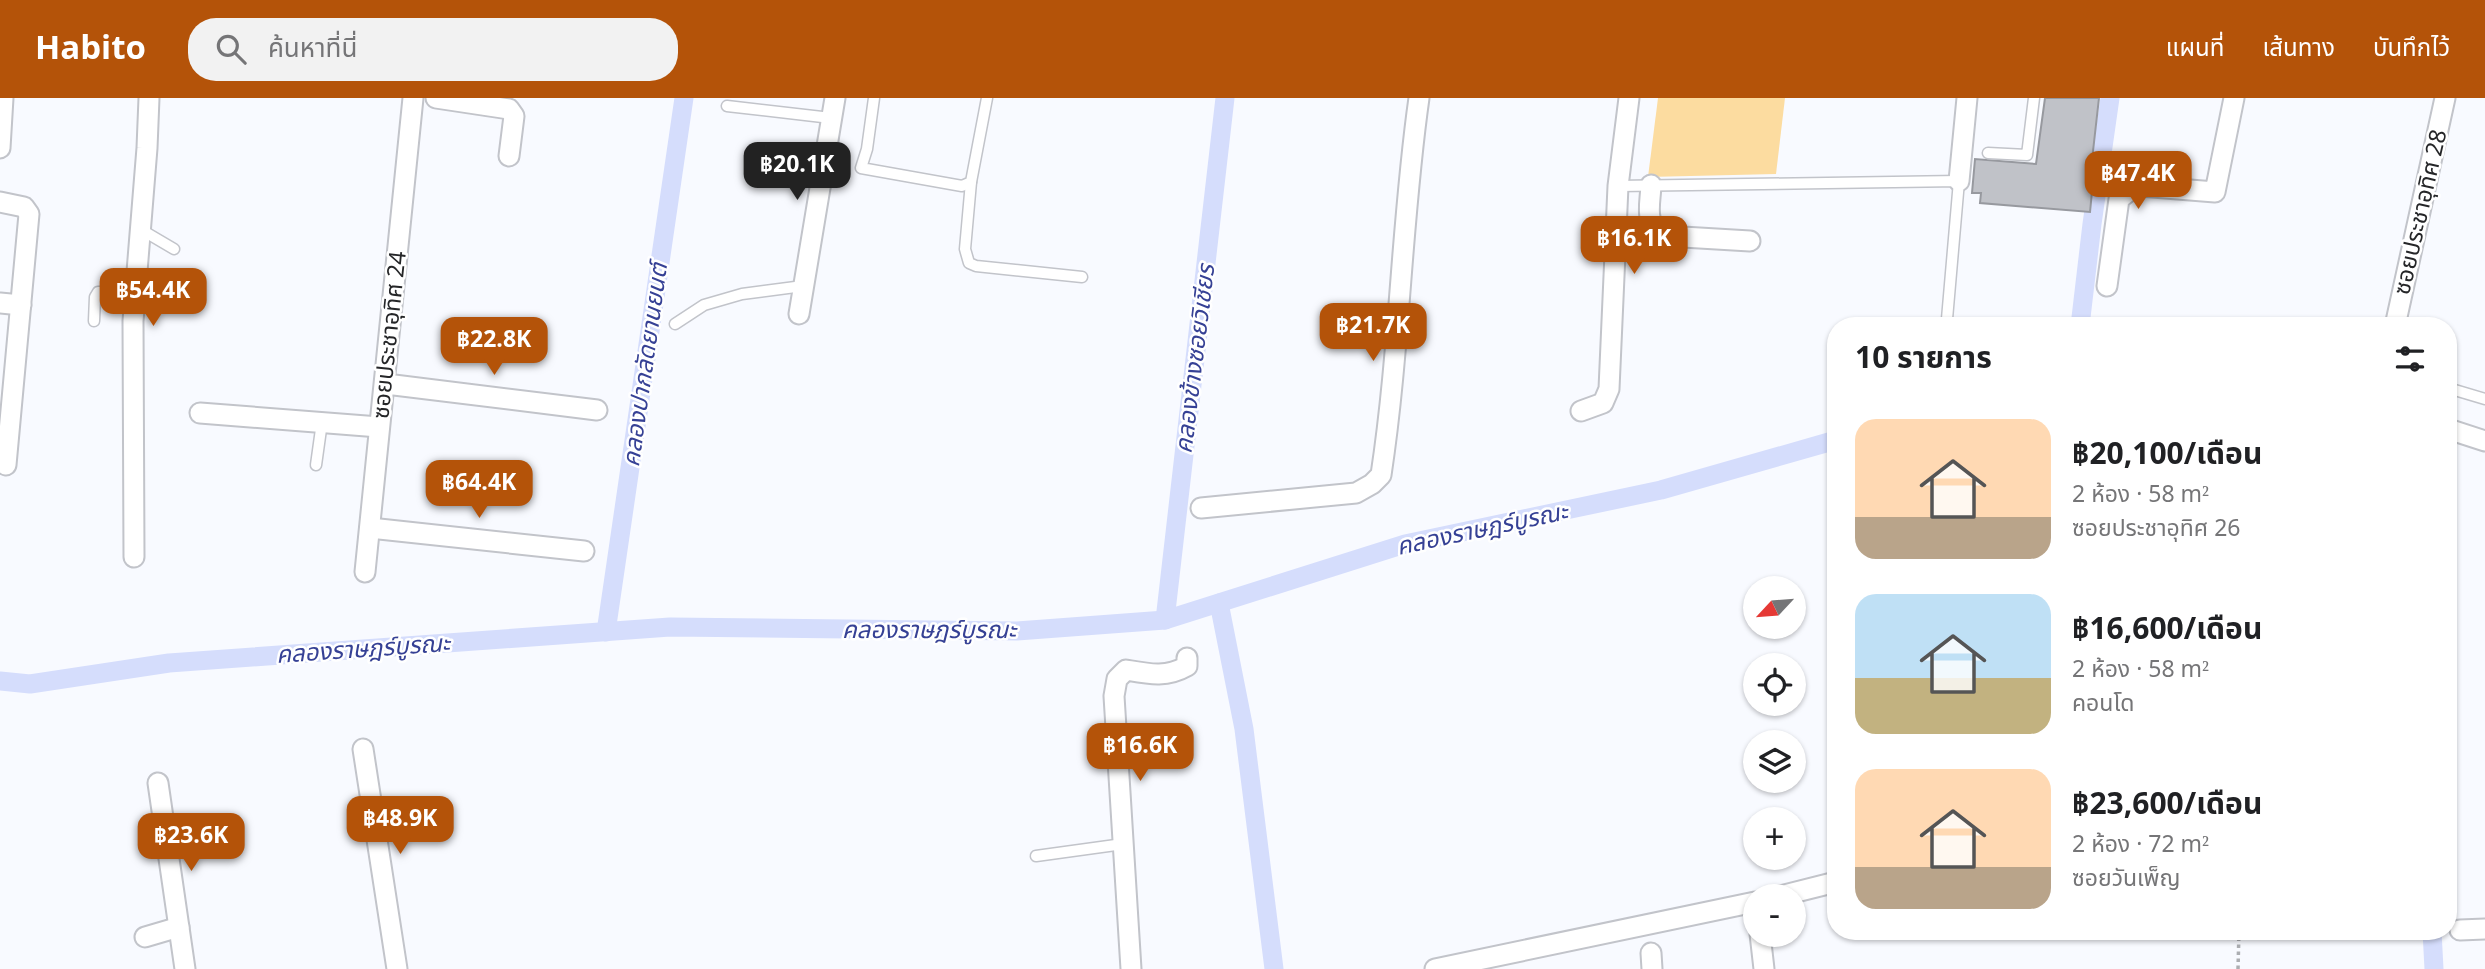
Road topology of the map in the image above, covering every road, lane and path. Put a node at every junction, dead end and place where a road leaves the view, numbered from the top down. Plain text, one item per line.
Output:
1 (3, 98) edge
2 (149, 98) edge
3 (414, 98) edge
4 (436, 98) edge
5 (835, 98) edge
6 (874, 98) edge
7 (987, 98) edge
8 (1419, 98) edge
9 (1629, 98) edge
10 (1967, 98) edge
11 (2034, 98) edge
12 (2234, 98) edge
13 (2445, 98) edge
14 (727, 106) dead end
15 (831, 118) junction
16 (0, 148) edge
17 (1988, 153) dead end
18 (509, 156) dead end
19 (1959, 181) junction
20 (971, 182) junction
21 (1651, 185) junction
22 (1618, 186) junction
23 (0, 202) edge
24 (140, 229) junction
25 (1750, 241) dead end
26 (174, 249) dead end
27 (1082, 277) dead end
28 (803, 286) junction
29 (2107, 286) dead end
30 (135, 290) junction
31 (0, 303) edge
32 (21, 305) junction
33 (799, 314) dead end
34 (1947, 317) edge
35 (2397, 317) edge
36 (94, 321) dead end
37 (675, 324) dead end
38 (386, 384) junction
39 (2457, 391) edge
40 (2485, 399) edge
41 (597, 410) dead end
42 (1581, 411) dead end
43 (200, 413) dead end
44 (322, 422) junction
45 (379, 427) junction
46 (2457, 432) edge
47 (2485, 441) edge
48 (316, 465) dead end
49 (6, 466) dead end
50 (1201, 508) dead end
51 (370, 528) junction
52 (584, 551) dead end
53 (134, 557) dead end
54 (366, 572) dead end
55 (1187, 657) dead end
56 (363, 749) dead end
57 (158, 783) dead end
58 (1123, 844) junction
59 (1036, 856) dead end
60 (1827, 884) edge
61 (1806, 890) edge
62 (1743, 905) edge
63 (179, 927) junction
64 (2485, 929) edge
65 (2460, 930) dead end
66 (145, 937) dead end
67 (2239, 940) edge
68 (1761, 947) edge
69 (186, 969) edge
70 (397, 969) edge
71 (1131, 969) edge
72 (1435, 969) edge
73 (1764, 969) edge
74 (2238, 969) edge

1 - 16 street
2 - 24 street
3 - 38 street, ซอยประชาอุทิศ 24
4 - 18 street
5 - 15 street
6 - 20 lane
7 - 20 lane
8 - 50 street
9 - 22 street
10 - 19 street
11 - 17 lane
12 - 29 street
13 - 35 street, ซอยประชาอุทิศ 28
14 - 15 lane
15 - 28 street
19 - 21 lane
19 - 34 lane
20 - 27 lane
21 - 22 lane
21 - 25 street
22 - 42 street
23 - 32 street
24 - 26 lane
24 - 30 street
28 - 33 street
28 - 37 lane
30 - 36 lane
30 - 53 street
31 - 32 street
32 - 49 street
38 - 41 street
38 - 45 street, ซอยประชาอุทิศ 24
39 - 40 lane
43 - 44 street
44 - 45 street
44 - 48 lane
45 - 51 street, ซอยประชาอุทิศ 24
46 - 47 street
51 - 52 street
51 - 54 street, ซอยประชาอุทิศ 24
55 - 58 street
56 - 70 street
57 - 63 street
58 - 59 lane
58 - 71 street
60 - 61 street
62 - 72 street
63 - 66 street
63 - 69 street
64 - 65 street
67 - 74 path
68 - 73 street

